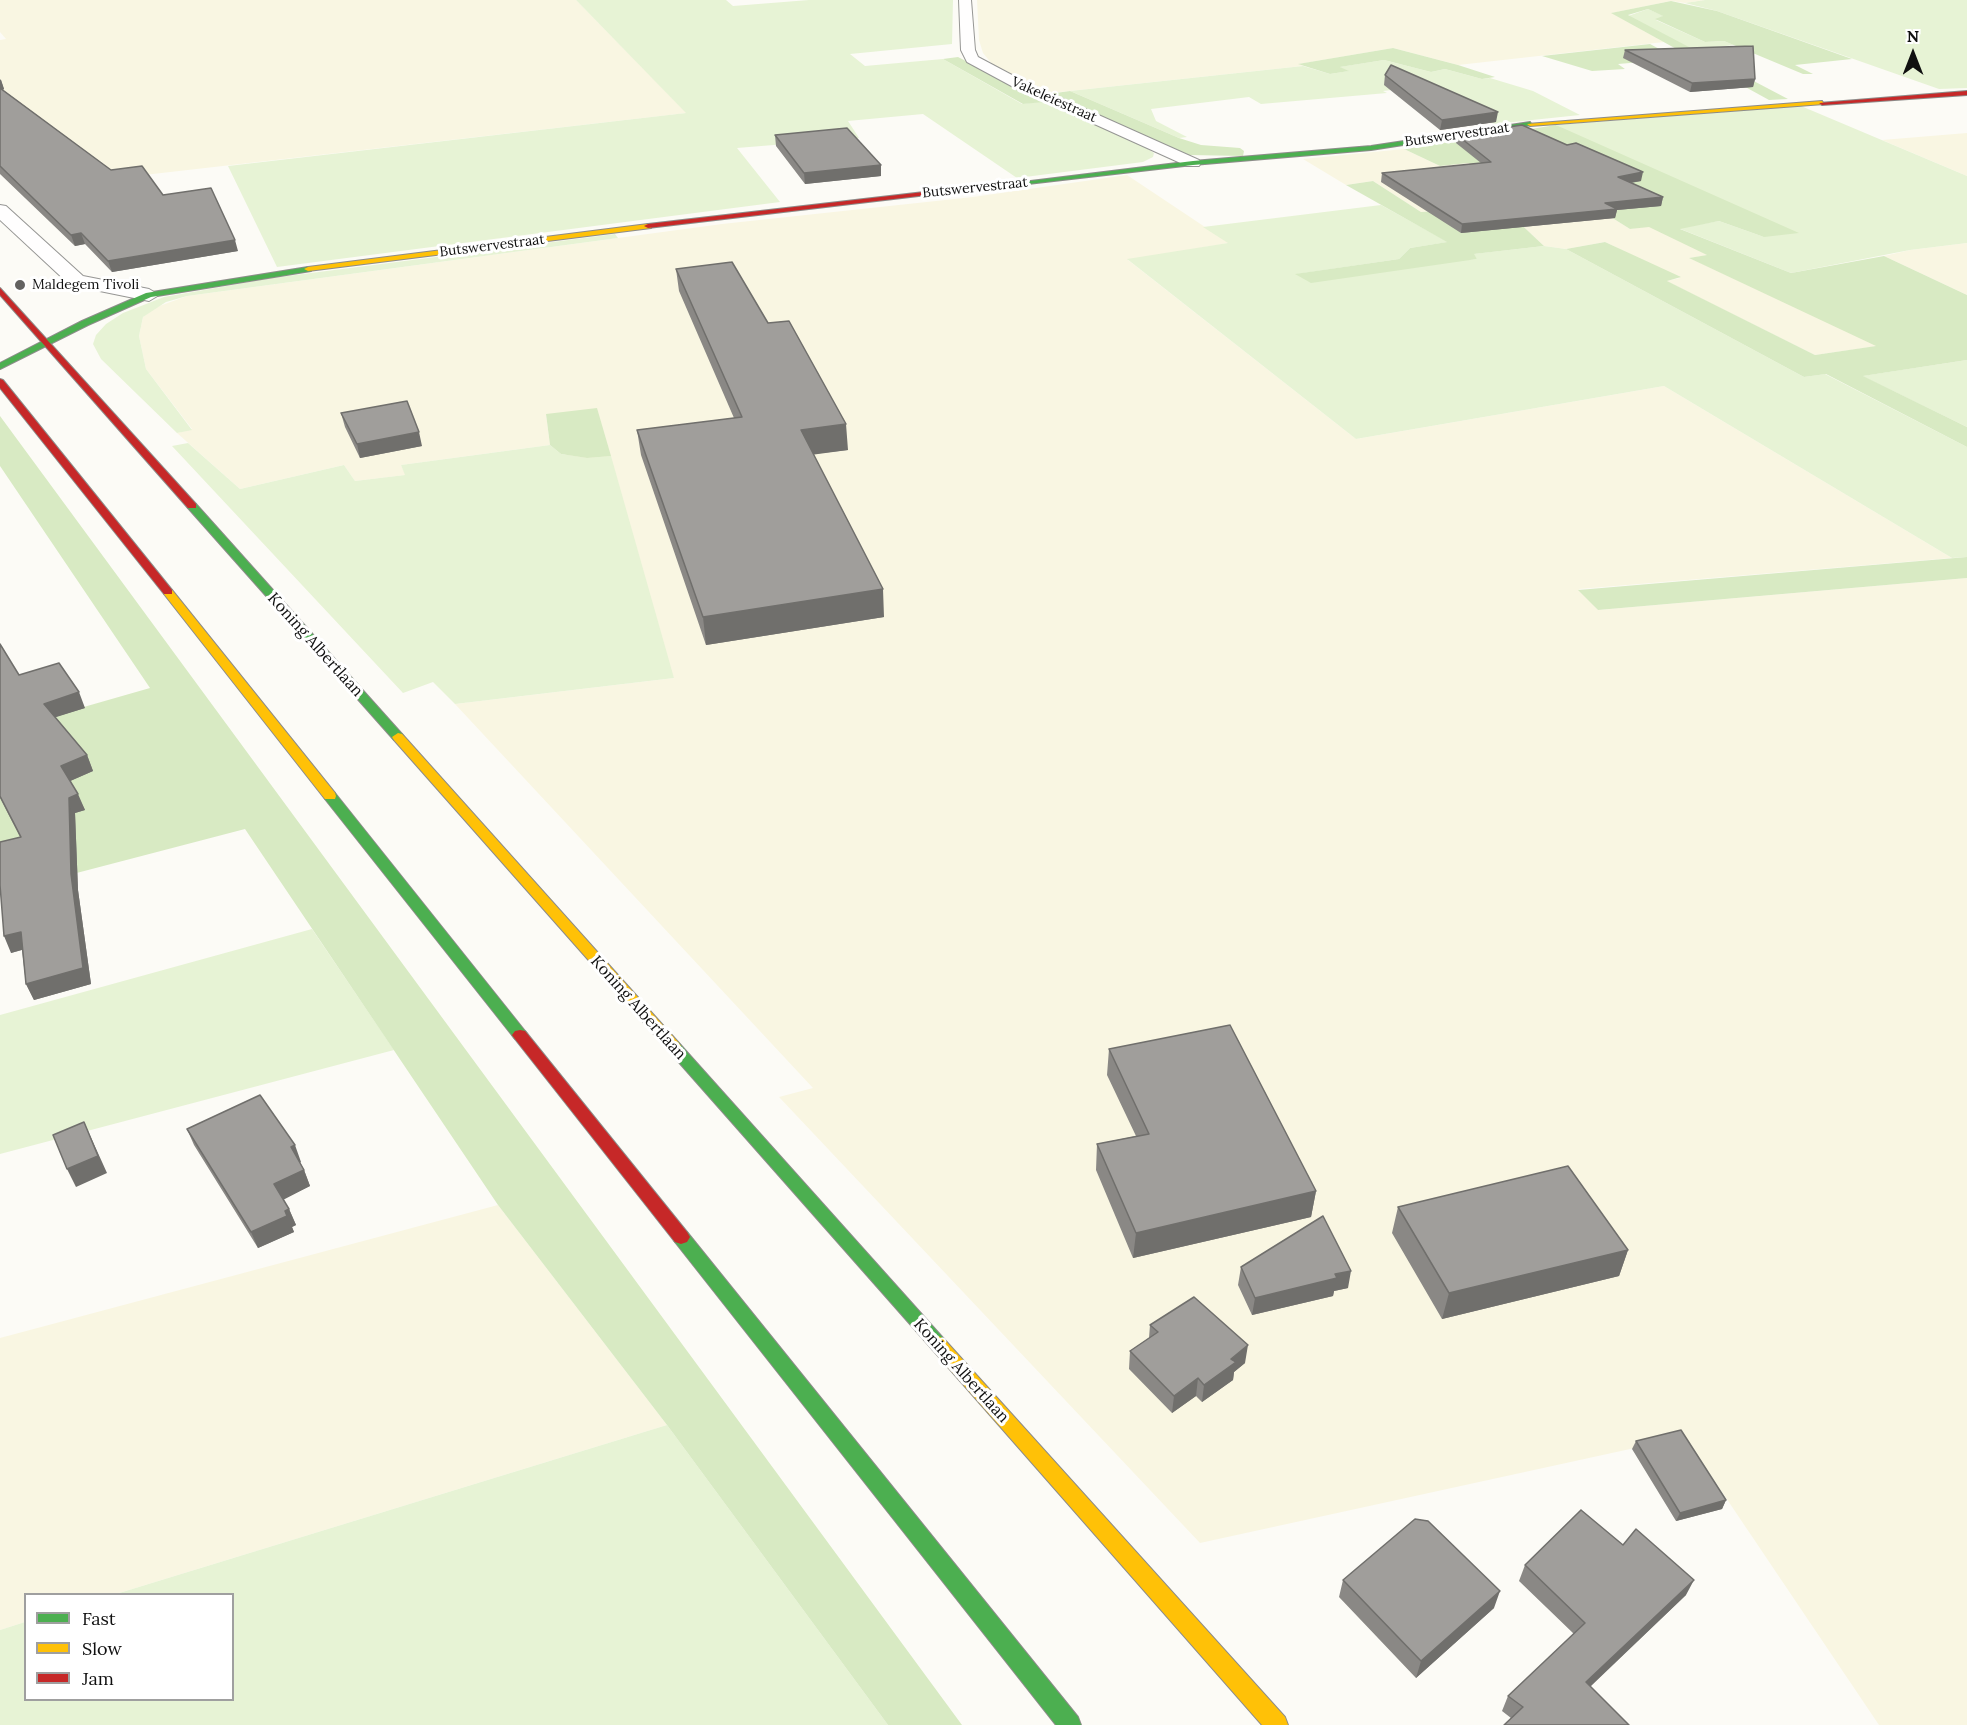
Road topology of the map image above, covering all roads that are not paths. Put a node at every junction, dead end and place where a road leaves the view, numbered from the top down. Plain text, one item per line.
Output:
1 (965, 0) edge
2 (1967, 93) edge
3 (1193, 163) junction
4 (0, 210) edge
5 (0, 290) edge
6 (148, 295) junction
7 (46, 342) junction
8 (0, 366) edge
9 (0, 382) edge
10 (1070, 1725) edge
11 (1276, 1725) edge

1 - 3 street, Vakeleiestraat
2 - 3 main road, Butswervestraat
3 - 6 main road, Butswervestraat
4 - 6 street
5 - 7 main road, Koning Albertlaan
6 - 7 main road, Butswervestraat
7 - 8 main road, Butswervestraat
7 - 11 main road, Koning Albertlaan
9 - 10 main road

